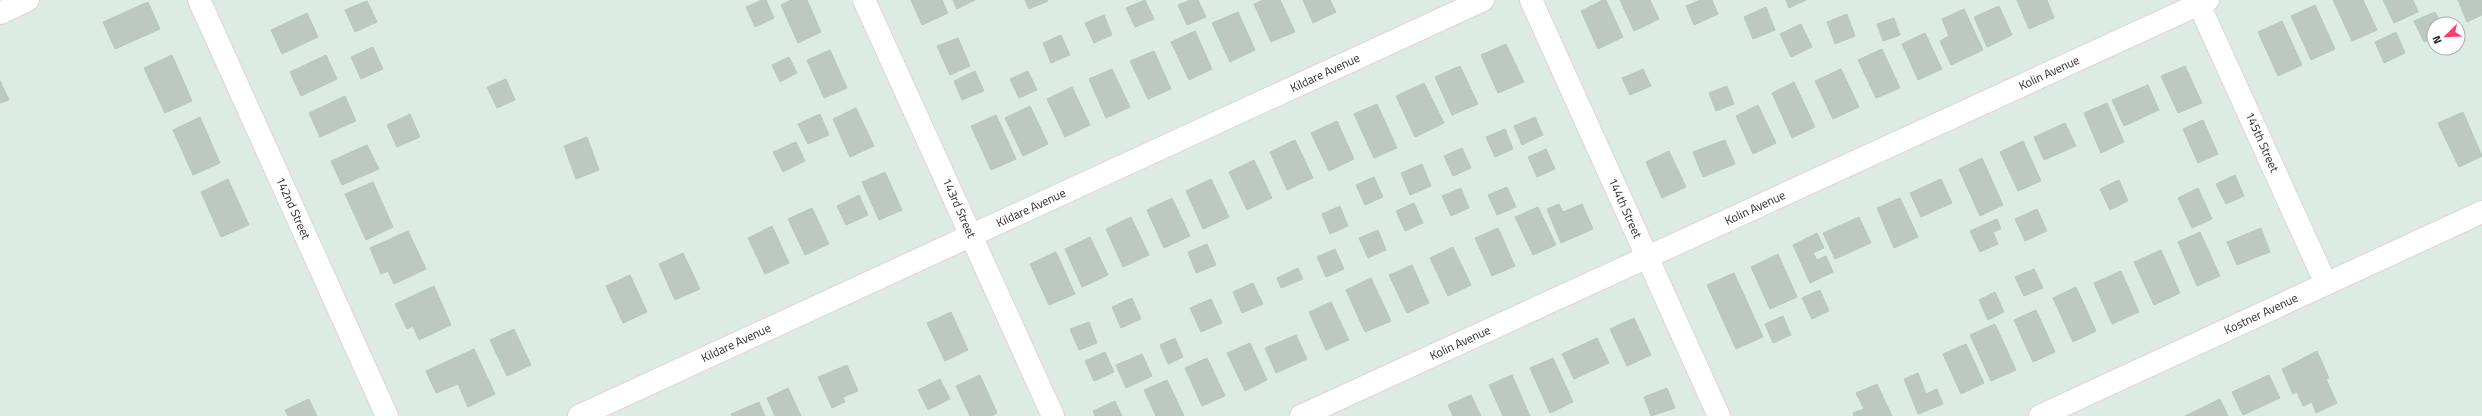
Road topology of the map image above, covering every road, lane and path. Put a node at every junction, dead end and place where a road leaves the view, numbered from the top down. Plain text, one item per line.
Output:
1 (28, 0) edge
2 (199, 0) edge
3 (864, 0) edge
4 (1483, 0) edge
5 (1531, 0) edge
6 (2201, 1) edge
7 (0, 13) edge
8 (2482, 212) edge
9 (972, 235) junction
10 (1647, 257) junction
11 (2326, 284) junction
12 (387, 416) edge
13 (579, 416) edge
14 (1053, 416) edge
15 (1301, 416) edge
16 (1719, 416) edge
17 (2040, 416) edge

1 - 7 street
2 - 12 street, 142nd Street
3 - 9 street, 143rd Street
4 - 9 street, Kildare Avenue
5 - 10 street, 144th Street
6 - 10 street, Kolin Avenue
6 - 11 street, 145th Street
8 - 11 street, Kostner Avenue
9 - 13 street, Kildare Avenue
9 - 14 street, 143rd Street
10 - 15 street, Kolin Avenue
10 - 16 street, 144th Street
11 - 17 street, Kostner Avenue

